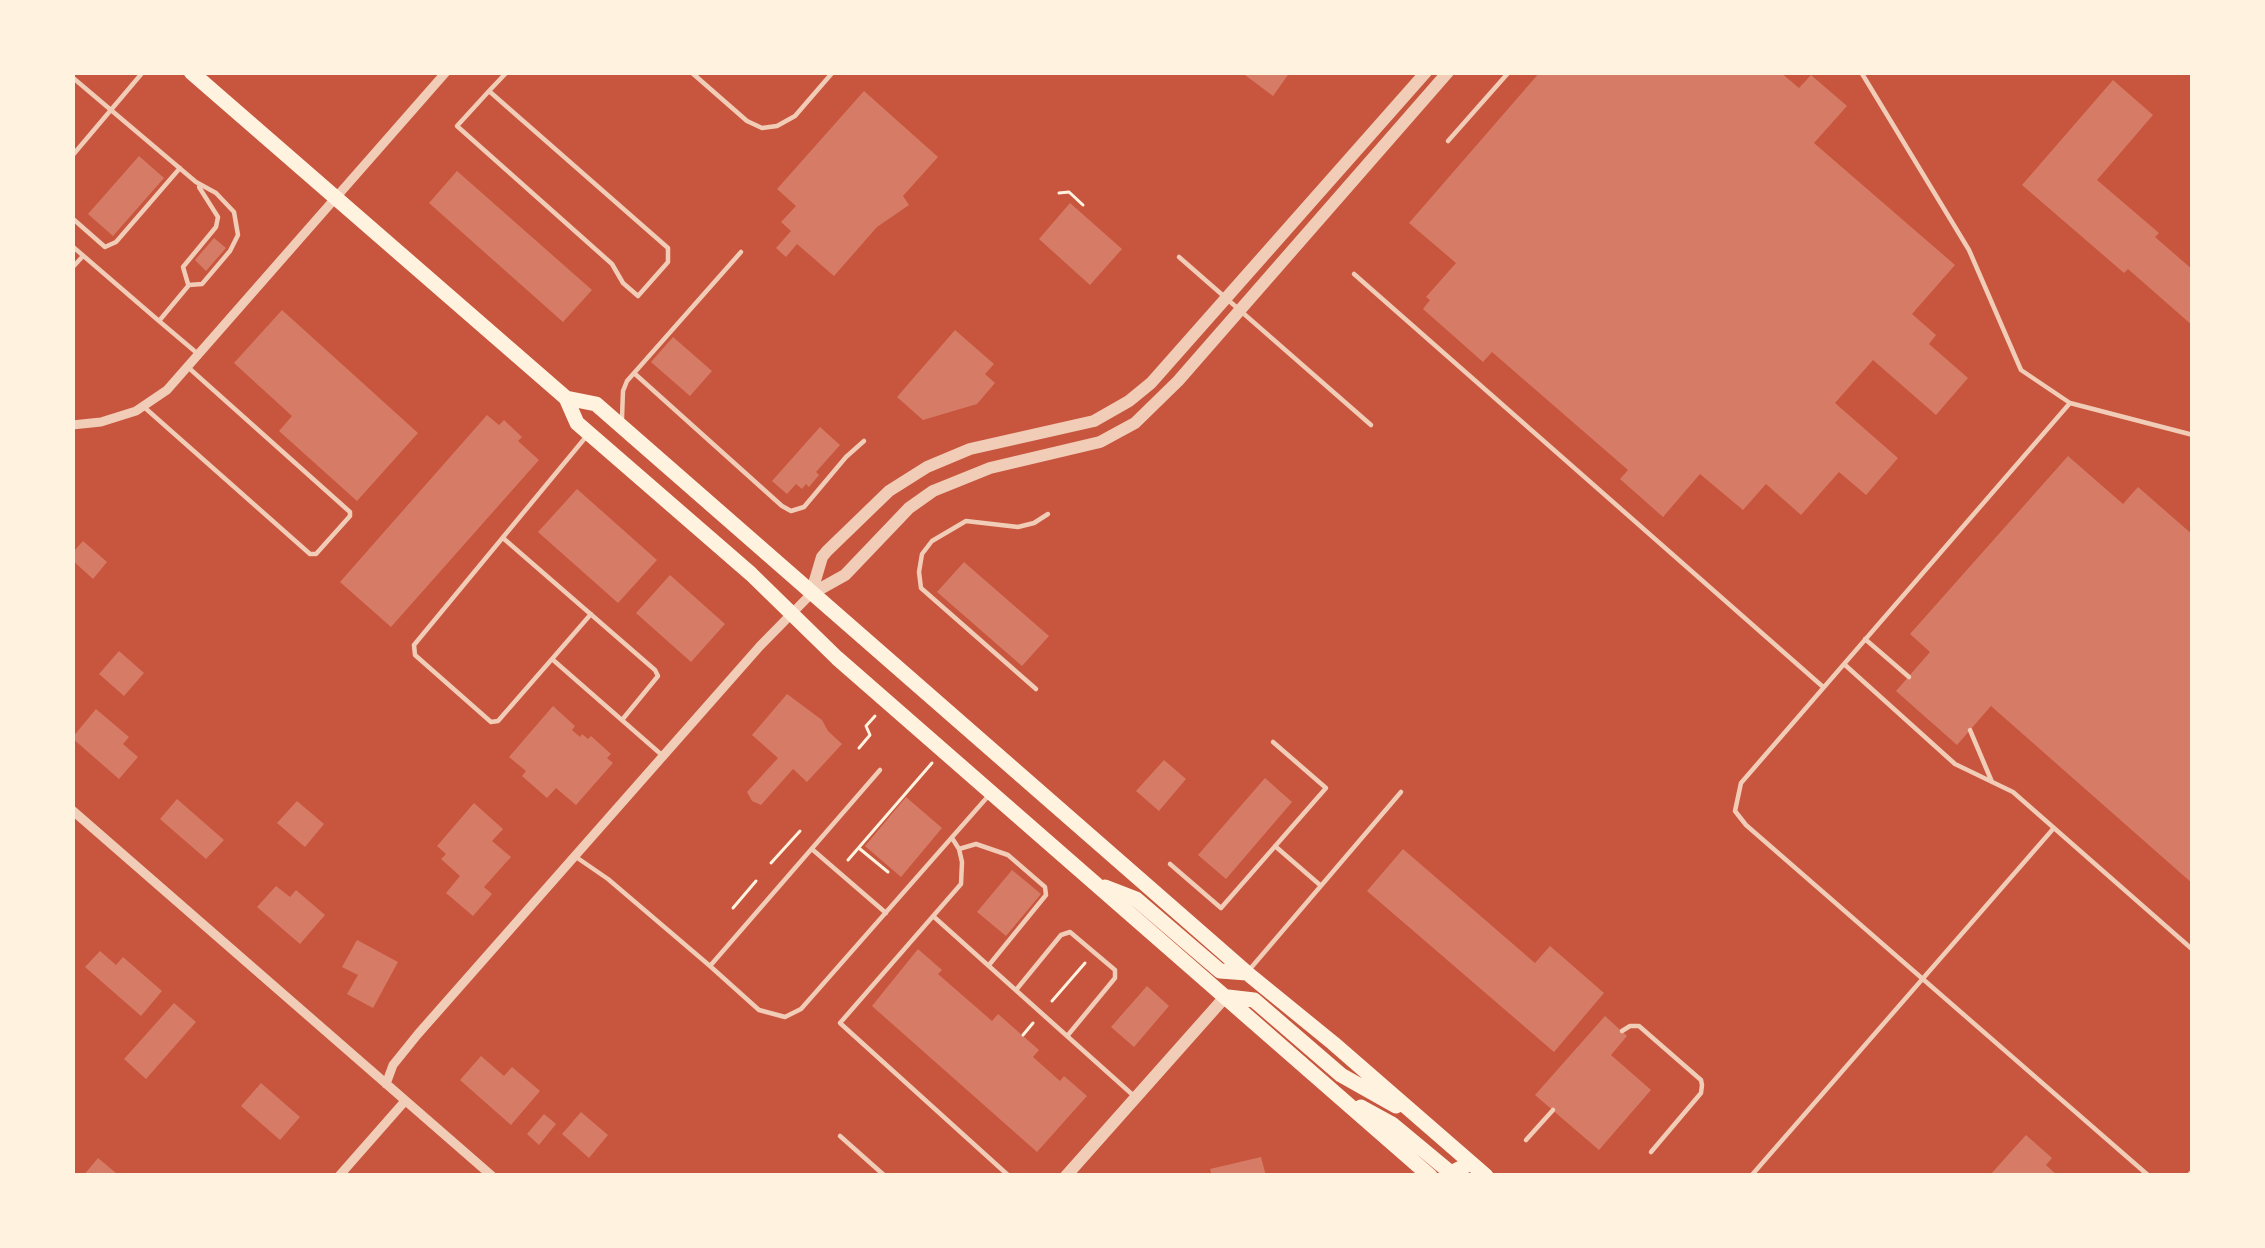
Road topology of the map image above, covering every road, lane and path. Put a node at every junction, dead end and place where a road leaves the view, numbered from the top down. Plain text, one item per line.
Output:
1 (142, 72) edge
2 (191, 72) edge
3 (446, 72) edge
4 (507, 72) edge
5 (691, 72) edge
6 (833, 72) edge
7 (1426, 72) edge
8 (1448, 72) edge
9 (1509, 72) edge
10 (1862, 72) edge
11 (72, 78) edge
12 (489, 92) junction
13 (110, 109) junction
14 (1448, 141) dead end
15 (72, 156) edge
16 (180, 168) junction
17 (196, 182) junction
18 (1059, 193) dead end
19 (337, 199) junction
20 (1083, 205) dead end
21 (72, 218) edge
22 (72, 246) edge
23 (741, 252) dead end
24 (83, 256) junction
25 (1179, 256) dead end
26 (72, 268) edge
27 (1354, 274) dead end
28 (189, 286) junction
29 (1226, 297) junction
30 (1240, 310) junction
31 (159, 321) junction
32 (198, 354) junction
33 (187, 367) junction
34 (634, 373) junction
35 (566, 398) junction
36 (2070, 403) junction
37 (144, 407) junction
38 (72, 425) edge
39 (1371, 425) dead end
40 (622, 426) junction
41 (589, 433) junction
42 (2193, 435) edge
43 (864, 441) dead end
44 (1048, 514) dead end
45 (503, 538) junction
46 (811, 594) junction
47 (792, 613) junction
48 (591, 614) junction
49 (1865, 639) junction
50 (552, 658) junction
51 (1844, 664) junction
52 (1909, 676) dead end
53 (1824, 687) junction
54 (1036, 689) dead end
55 (877, 714) dead end
56 (622, 720) junction
57 (1970, 730) dead end
58 (1273, 742) dead end
59 (860, 748) dead end
60 (663, 755) junction
61 (933, 762) dead end
62 (880, 770) dead end
63 (1992, 782) junction
64 (1401, 792) dead end
65 (991, 793) junction
66 (72, 810) edge
67 (2053, 829) junction
68 (800, 831) dead end
69 (952, 838) junction
70 (1275, 846) junction
71 (858, 848) junction
72 (812, 849) junction
73 (959, 849) junction
74 (576, 857) junction
75 (771, 863) dead end
76 (844, 864) dead end
77 (1170, 864) dead end
78 (888, 872) dead end
79 (756, 881) dead end
80 (1094, 882) junction
81 (1320, 885) junction
82 (733, 908) dead end
83 (886, 913) junction
84 (933, 916) junction
85 (2193, 950) edge
86 (1090, 958) dead end
87 (988, 965) junction
88 (710, 966) junction
89 (1246, 973) junction
90 (1922, 979) junction
91 (1016, 990) junction
92 (1225, 997) junction
93 (1049, 1004) dead end
94 (1034, 1022) dead end
95 (1622, 1031) dead end
96 (1023, 1035) dead end
97 (1066, 1036) junction
98 (386, 1084) junction
99 (1329, 1089) junction
100 (1136, 1097) junction
101 (405, 1101) junction
102 (1553, 1110) dead end
103 (1427, 1124) junction
104 (840, 1136) dead end
105 (1526, 1140) dead end
106 (1651, 1152) dead end
107 (1471, 1163) junction
108 (338, 1176) edge
109 (492, 1176) edge
110 (885, 1176) edge
111 (1009, 1176) edge
112 (1066, 1176) edge
113 (1430, 1176) edge
114 (1486, 1176) edge
115 (1751, 1176) edge
116 (2149, 1176) edge

1 - 13 lane
2 - 19 main road
3 - 19 street
4 - 12 lane
5 - 6 lane
7 - 29 street
8 - 30 street
9 - 14 lane
10 - 36 lane
11 - 13 lane
12 - 12 lane
13 - 15 lane
13 - 16 lane
16 - 17 lane
16 - 21 lane
17 - 28 lane
17 - 28 lane
18 - 20 path
19 - 32 street
19 - 35 main road
22 - 24 lane
23 - 34 lane
24 - 26 lane
24 - 31 lane
25 - 29 lane
27 - 53 lane
28 - 31 lane
29 - 30 lane
29 - 46 street
30 - 39 lane
30 - 46 street
31 - 32 lane
32 - 33 street
33 - 37 street
33 - 37 lane
34 - 40 lane
34 - 43 lane
35 - 40 main road
35 - 41 main road
36 - 42 lane
36 - 49 lane
37 - 38 street
40 - 46 main road
41 - 45 lane
41 - 47 main road
44 - 54 lane
45 - 48 lane
45 - 50 lane
46 - 47 street
46 - 89 main road
47 - 60 street
47 - 65 main road
48 - 50 lane
48 - 56 lane
49 - 51 lane
49 - 52 lane
50 - 56 lane
51 - 53 lane
51 - 63 lane
53 - 90 lane
55 - 59 path
56 - 60 lane
57 - 63 lane
58 - 70 lane
60 - 74 street
61 - 71 path
62 - 72 lane
63 - 67 lane
64 - 81 lane
65 - 69 lane
65 - 80 main road
66 - 98 street
67 - 85 lane
67 - 90 lane
68 - 75 path
69 - 73 lane
69 - 83 lane
70 - 77 lane
70 - 81 lane
71 - 76 path
71 - 78 path
72 - 83 lane
72 - 88 lane
73 - 84 lane
73 - 87 lane
74 - 88 lane
74 - 98 street
79 - 82 path
80 - 89 main road
80 - 92 main road
81 - 89 lane
83 - 88 lane
84 - 87 lane
84 - 111 lane
86 - 93 path
87 - 91 lane
89 - 103 main road
90 - 115 lane
90 - 116 lane
91 - 97 lane
91 - 97 lane
92 - 99 main road
92 - 100 street
92 - 103 main road
94 - 96 path
95 - 106 lane
97 - 100 lane
98 - 101 street
99 - 107 main road
99 - 113 main road
100 - 112 street
101 - 108 street
101 - 109 street
102 - 105 lane
103 - 107 main road
104 - 110 lane
107 - 114 main road

